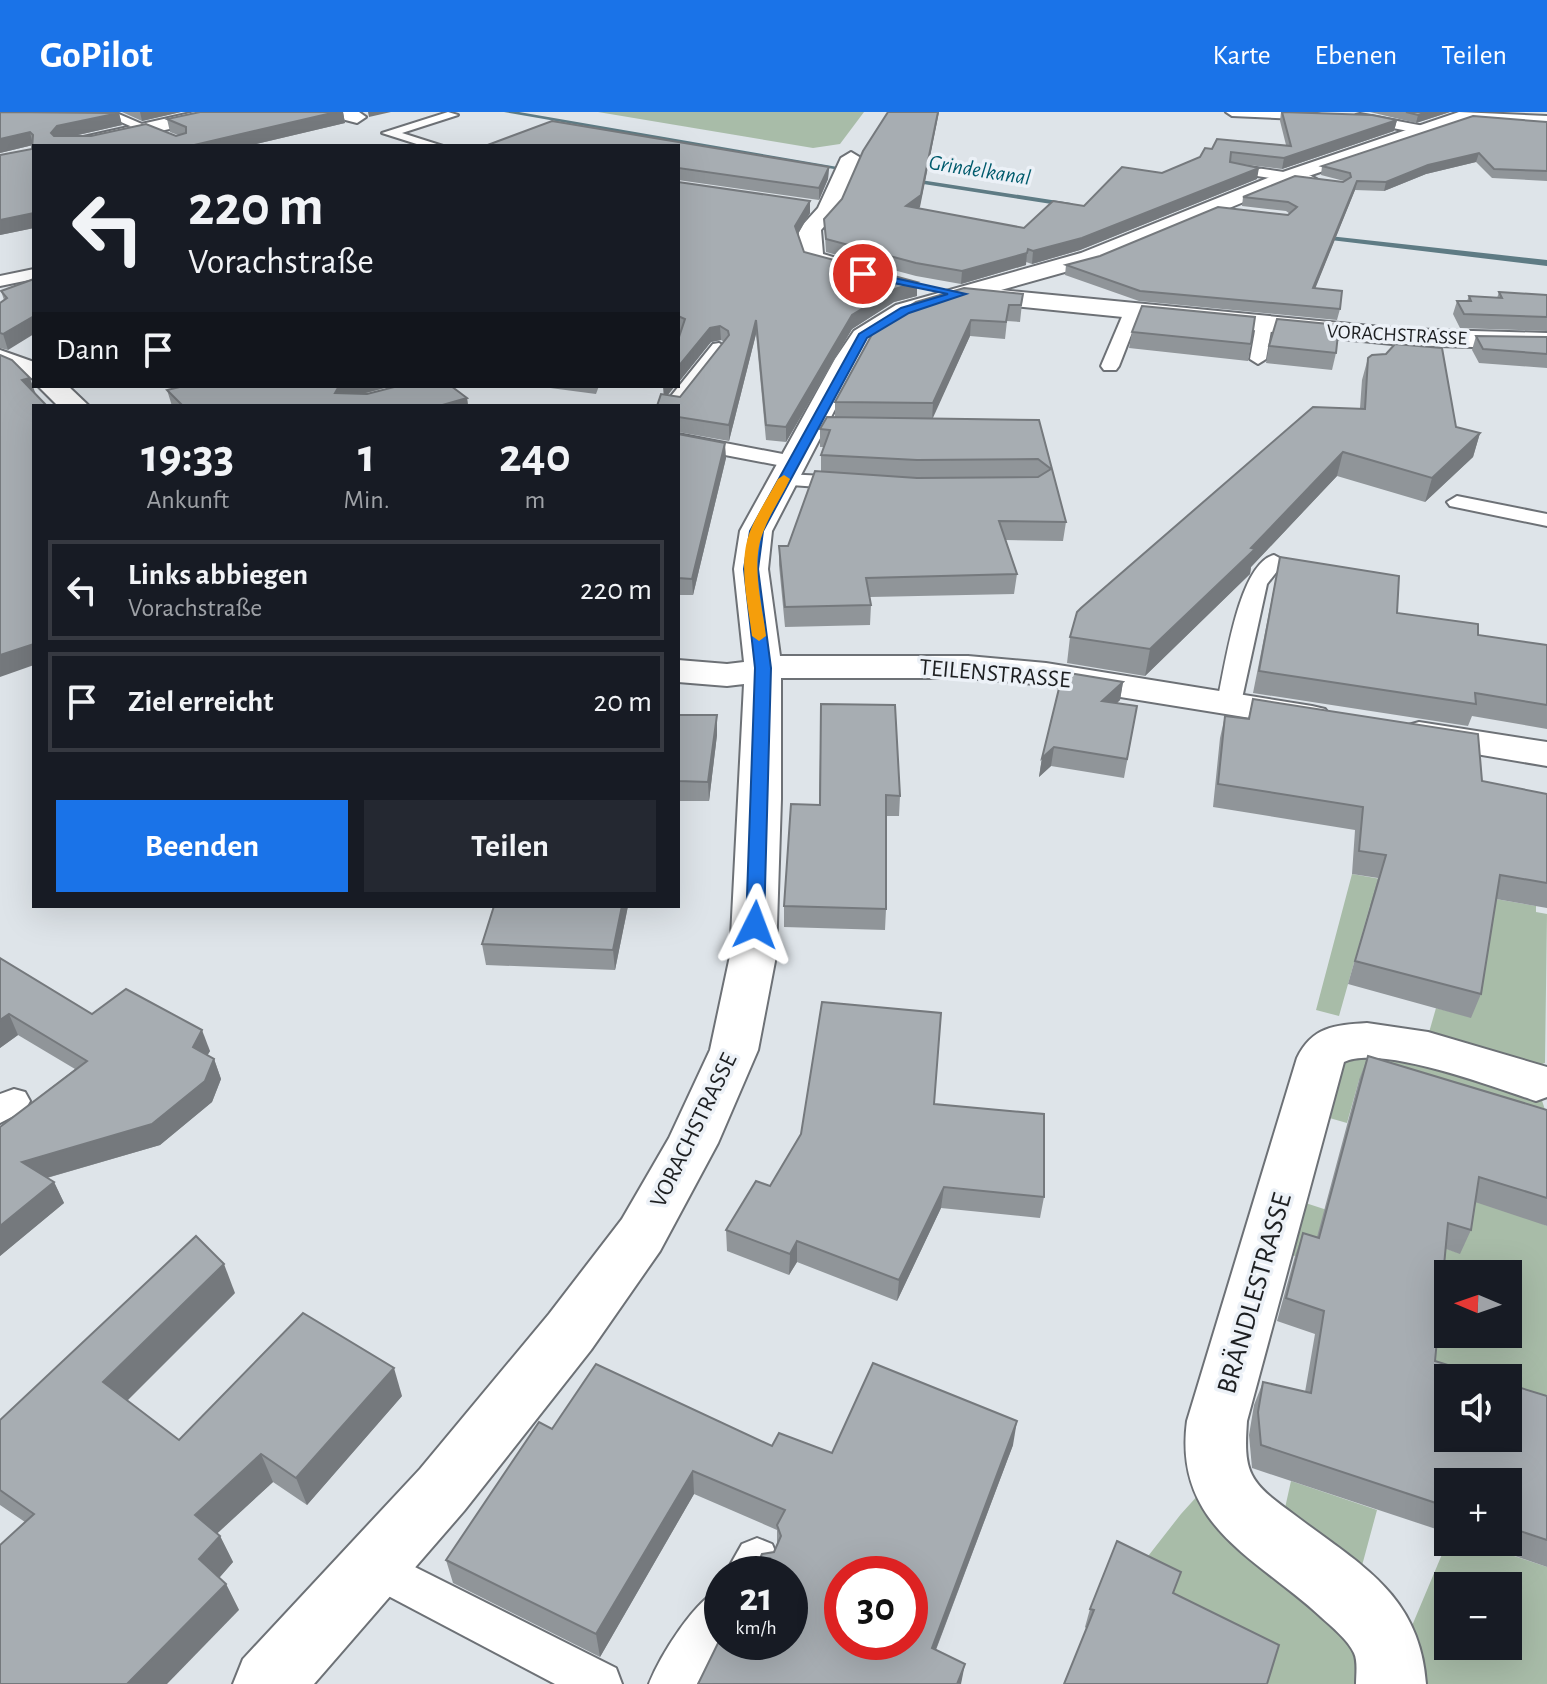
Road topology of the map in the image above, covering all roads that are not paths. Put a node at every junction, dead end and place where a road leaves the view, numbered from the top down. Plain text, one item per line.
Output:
1 (104, 112) edge
2 (220, 112) edge
3 (337, 112) edge
4 (1232, 112) edge
5 (452, 115) dead end
6 (1327, 116) edge
7 (357, 117) dead end
8 (1341, 117) edge
9 (1457, 117) edge
10 (1547, 122) edge
11 (145, 128) junction
12 (182, 143) edge
13 (77, 144) edge
14 (429, 144) edge
15 (848, 165) dead end
16 (1235, 169) edge
17 (1306, 180) junction
18 (1206, 209) junction
19 (1245, 214) edge
20 (32, 274) edge
21 (883, 279) edge
22 (0, 281) edge
23 (913, 286) edge
24 (961, 294) junction
25 (1132, 312) junction
26 (1264, 325) junction
27 (1547, 341) edge
28 (719, 348) edge
29 (0, 358) edge
30 (1258, 359) dead end
31 (1110, 366) dead end
32 (32, 367) edge
33 (54, 388) edge
34 (73, 404) edge
35 (674, 404) edge
36 (680, 440) edge
37 (804, 449) junction
38 (872, 485) edge
39 (1457, 502) dead end
40 (1547, 520) edge
41 (1274, 561) edge
42 (763, 668) junction
43 (680, 675) edge
44 (1229, 703) junction
45 (1547, 754) edge
46 (1536, 1082) dead end
47 (373, 1566) junction
48 (704, 1635) edge
49 (268, 1684) edge
50 (600, 1684) edge
51 (671, 1684) edge
52 (1391, 1684) edge

1 - 11 lane
2 - 11 street
3 - 7 street
4 - 6 lane
5 - 14 lane
8 - 9 lane
9 - 10 street
9 - 17 street, VORACHSTRASSE
11 - 12 lane
11 - 13 street
15 - 21 street
16 - 17 lane
17 - 18 street, VORACHSTRASSE
18 - 19 lane
18 - 24 street, VORACHSTRASSE
20 - 22 lane
23 - 24 street, VORACHSTRASSE
24 - 25 street, VORACHSTRASSE
24 - 37 street, VORACHSTRASSE
25 - 26 street, VORACHSTRASSE
25 - 31 lane
26 - 27 street, VORACHSTRASSE
26 - 30 lane
28 - 35 lane
29 - 32 street
33 - 34 street
36 - 37 lane
37 - 38 lane
37 - 42 street, VORACHSTRASSE
39 - 40 lane
41 - 44 lane
42 - 43 street, TEILENSTRASSE
42 - 44 street, TEILENSTRASSE
42 - 47 street, VORACHSTRASSE
44 - 45 street, TEILENSTRASSE
46 - 52 street, BRÄNDLESTRASSE
47 - 49 street, VORACHSTRASSE
47 - 50 lane
48 - 51 lane

